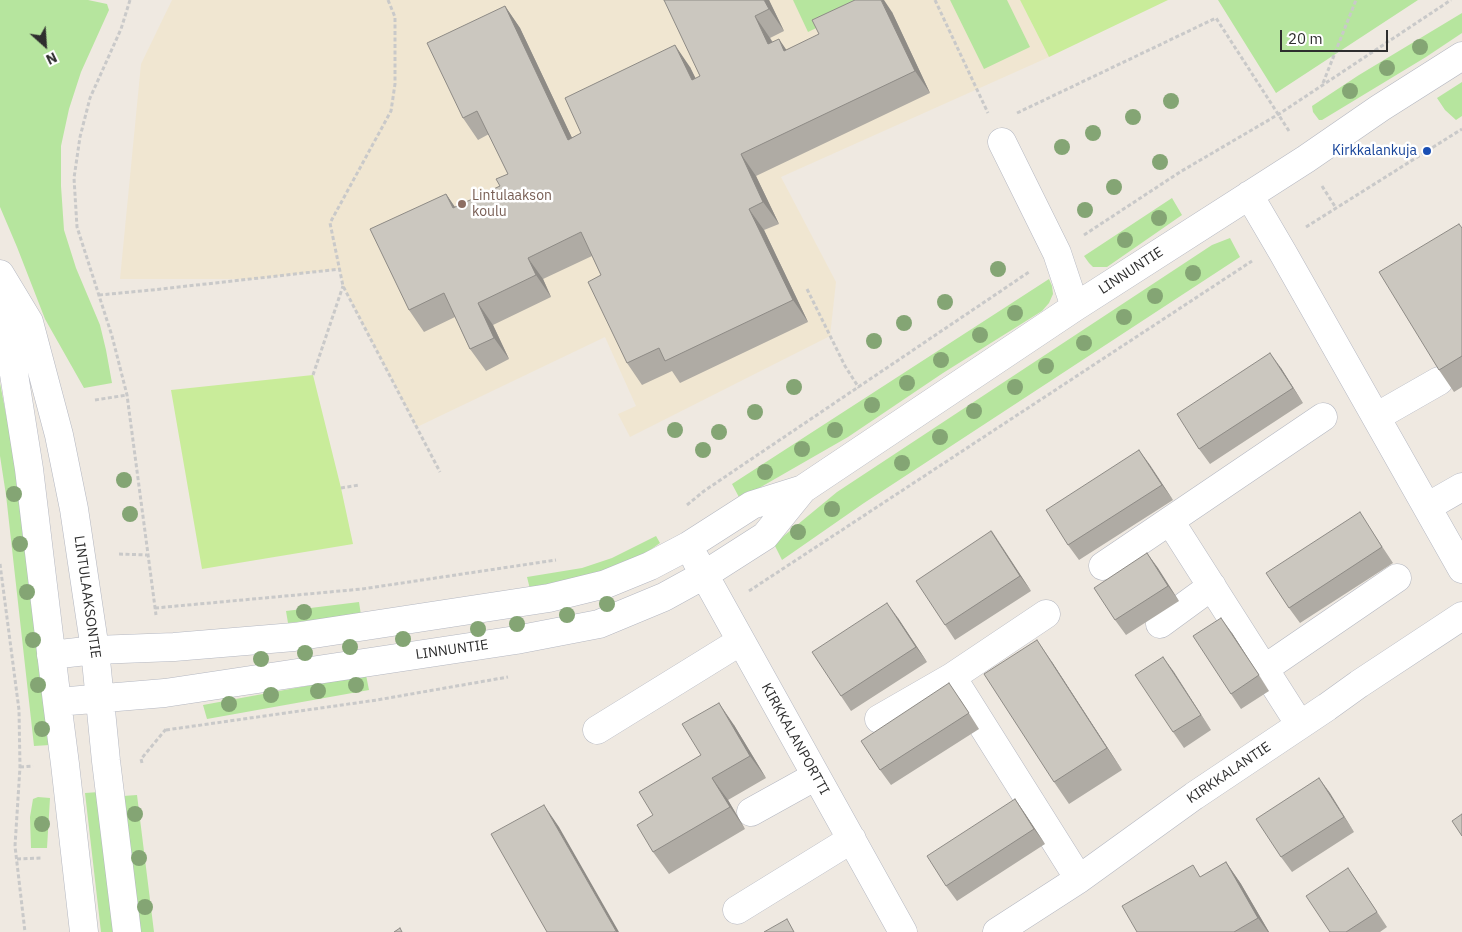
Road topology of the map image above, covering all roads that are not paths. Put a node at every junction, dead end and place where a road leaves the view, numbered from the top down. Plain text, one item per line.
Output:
1 (1462, 56) edge
2 (998, 133) road end
3 (1249, 195) junction
4 (0, 274) edge
5 (0, 280) edge
6 (1075, 308) junction
7 (1439, 381) edge
8 (1323, 417) dead end
9 (1376, 417) junction
10 (1462, 487) edge
11 (802, 489) junction
12 (1427, 507) junction
13 (1170, 521) junction
14 (688, 546) junction
15 (1103, 566) dead end
16 (1462, 569) edge
17 (704, 575) junction
18 (1397, 578) dead end
19 (1212, 586) junction
20 (1046, 614) dead end
21 (1462, 616) edge
22 (1160, 624) dead end
23 (741, 641) junction
24 (96, 650) junction
25 (51, 655) junction
26 (1264, 669) junction
27 (952, 677) junction
28 (101, 699) junction
29 (56, 702) junction
30 (879, 718) dead end
31 (1300, 725) junction
32 (597, 730) dead end
33 (816, 776) junction
34 (751, 812) dead end
35 (852, 839) junction
36 (1079, 879) junction
37 (737, 910) dead end
38 (84, 932) edge
39 (127, 932) edge
40 (903, 932) edge
41 (998, 932) edge

1 - 3 street, LINNUNTIE
2 - 6 street
3 - 6 street, LINNUNTIE
3 - 9 street
4 - 24 street, LINTULAAKSONTIE
5 - 25 street
6 - 11 street, LINNUNTIE
7 - 9 street
8 - 13 street
9 - 12 street
10 - 12 street
11 - 14 street, LINNUNTIE
11 - 17 street, LINNUNTIE
12 - 16 street
13 - 15 street
13 - 19 street
14 - 17 street, KIRKKALANPORTTI
14 - 24 street, LINNUNTIE
17 - 23 street, KIRKKALANPORTTI
17 - 28 street, LINNUNTIE
18 - 26 street
19 - 22 street
19 - 26 street
20 - 27 street
21 - 31 street, KIRKKALANTIE
23 - 32 street
23 - 33 street, KIRKKALANPORTTI
24 - 25 street, LINNUNTIE
24 - 28 street, LINTULAAKSONTIE
25 - 29 street
26 - 31 street
27 - 30 street
27 - 36 street
28 - 29 street, LINNUNTIE
28 - 39 street, LINTULAAKSONTIE
29 - 38 street
31 - 36 street, KIRKKALANTIE
33 - 34 street
33 - 35 street, KIRKKALANPORTTI
35 - 37 street
35 - 40 street, KIRKKALANPORTTI
36 - 41 street, KIRKKALANTIE

